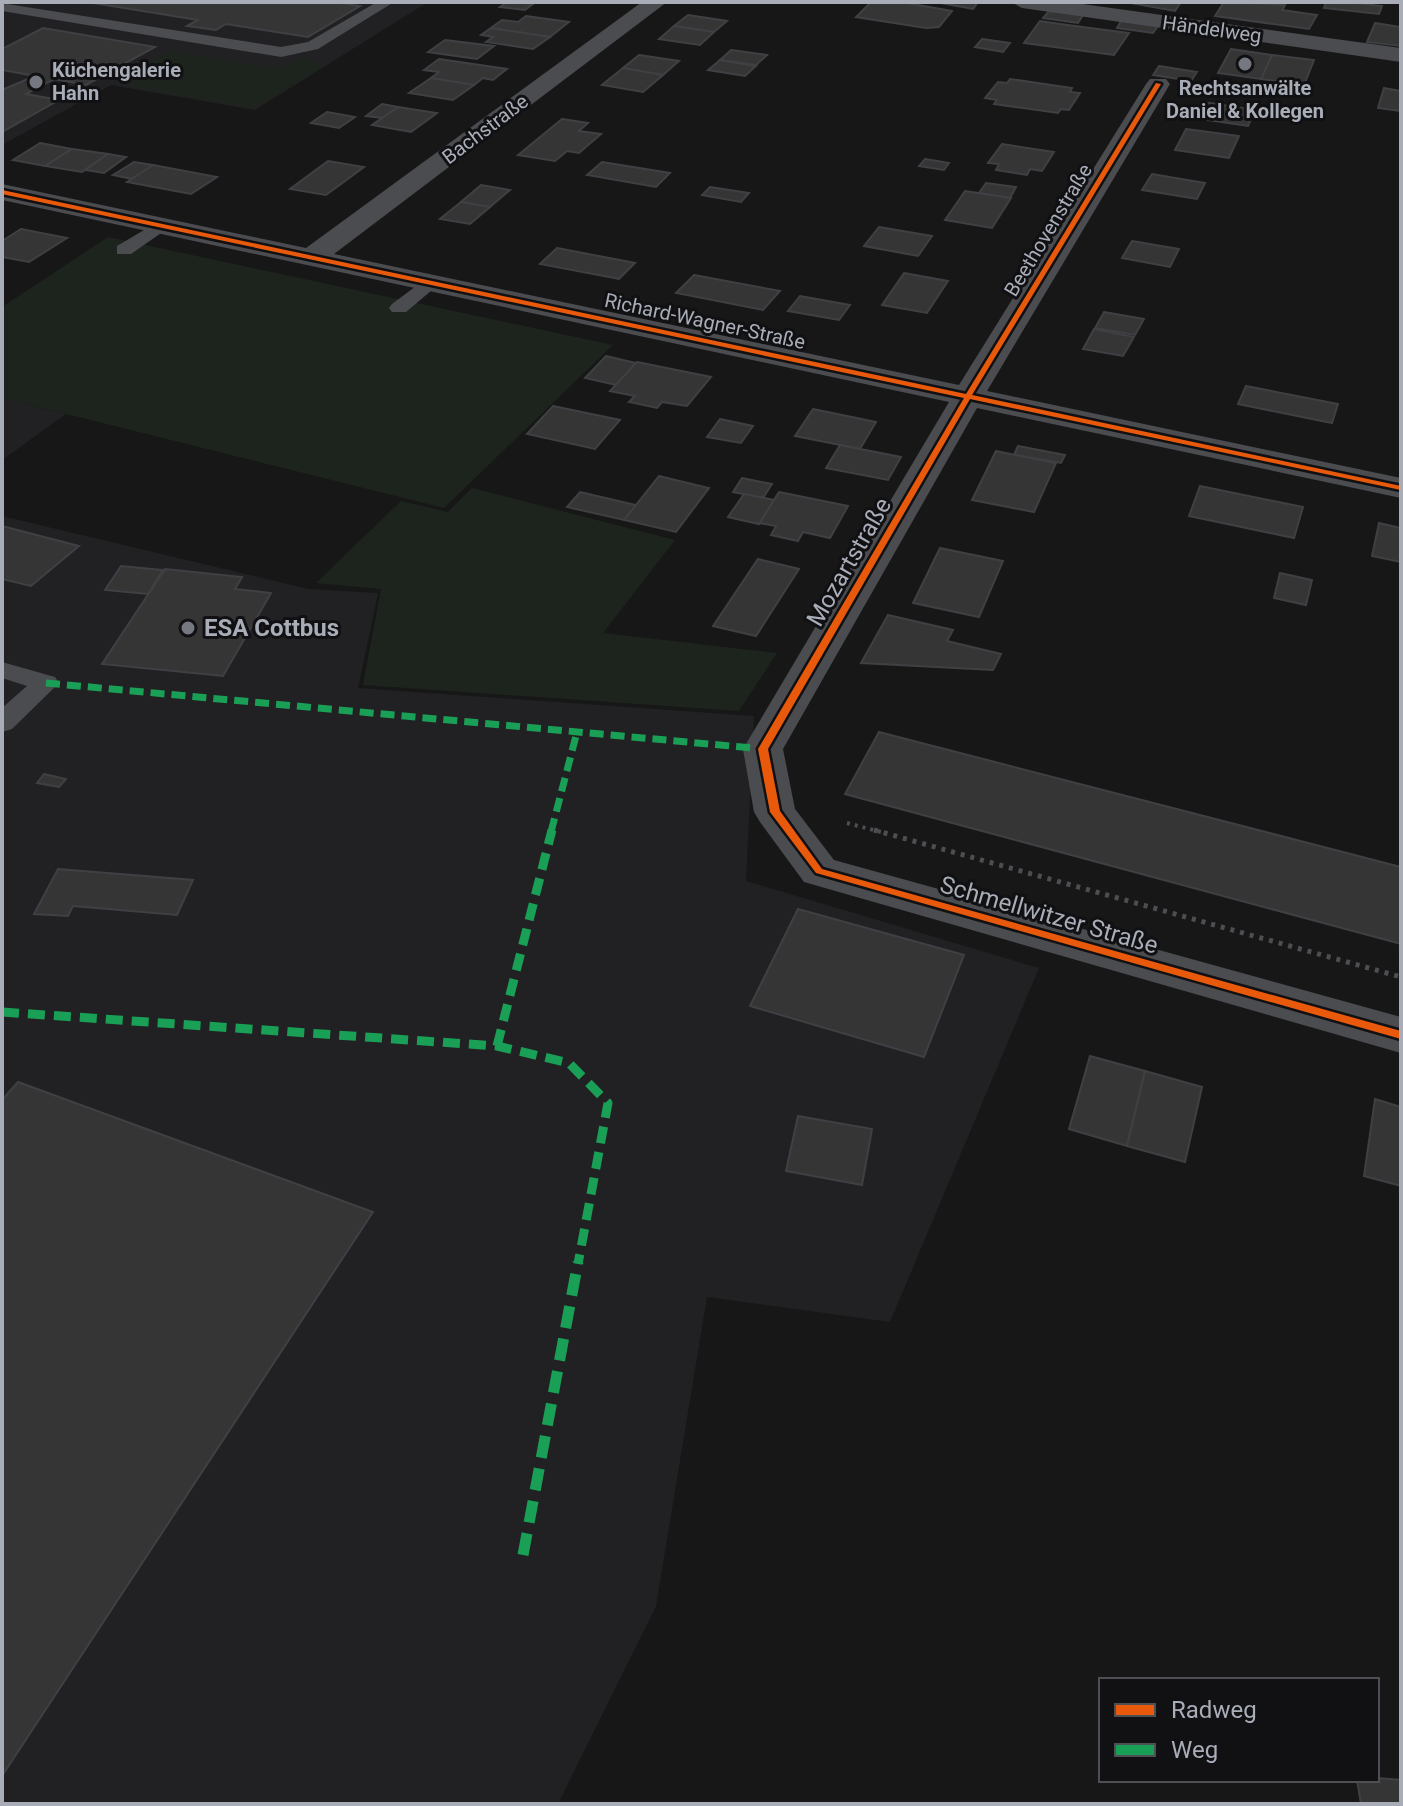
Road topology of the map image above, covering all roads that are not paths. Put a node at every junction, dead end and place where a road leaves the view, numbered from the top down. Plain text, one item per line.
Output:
1 (387, 2) edge
2 (656, 2) edge
3 (1022, 2) edge
4 (7, 7) edge
5 (1401, 55) edge
6 (1158, 84) dead end
7 (2, 192) edge
8 (161, 225) junction
9 (124, 250) dead end
10 (313, 256) junction
11 (431, 281) junction
12 (399, 308) dead end
13 (969, 395) junction
14 (1401, 488) edge
15 (2, 670) edge
16 (2, 723) edge
17 (763, 749) joint
18 (1401, 1035) edge

1 - 4 lane
2 - 10 street, Bachstraße
3 - 5 street, Händelweg
6 - 13 street, Beethovenstraße
7 - 8 street, Richard-Wagner-Straße
8 - 9 lane
8 - 10 street, Richard-Wagner-Straße
10 - 11 street, Richard-Wagner-Straße
11 - 12 lane
11 - 13 street, Richard-Wagner-Straße
13 - 14 street, Richard-Wagner-Straße
13 - 17 street, Mozartstraße
15 - 16 lane
17 - 18 street, Schmellwitzer Straße

